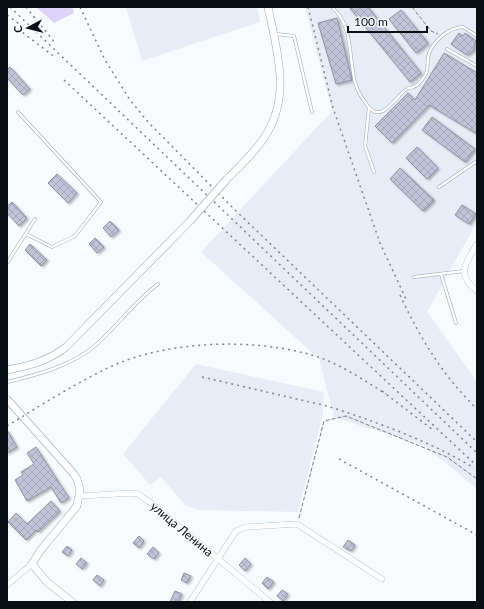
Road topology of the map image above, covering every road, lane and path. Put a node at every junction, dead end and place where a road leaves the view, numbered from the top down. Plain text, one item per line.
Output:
1 (268, 7) edge
2 (332, 7) edge
3 (412, 7) edge
4 (273, 34) junction
5 (442, 36) junction
6 (477, 36) edge
7 (448, 49) dead end
8 (477, 66) edge
9 (369, 108) junction
10 (18, 112) dead end
11 (312, 112) dead end
12 (477, 162) edge
13 (374, 172) dead end
14 (439, 187) dead end
15 (35, 219) dead end
16 (26, 234) junction
17 (477, 244) edge
18 (7, 263) edge
19 (464, 271) junction
20 (441, 274) junction
21 (414, 277) dead end
22 (158, 284) dead end
23 (477, 291) edge
24 (456, 323) dead end
25 (7, 370) edge
26 (7, 382) edge
27 (7, 399) edge
28 (477, 479) edge
29 (80, 496) junction
30 (297, 524) junction
31 (217, 558) junction
32 (32, 564) junction
33 (382, 579) dead end
34 (7, 585) edge
35 (72, 602) edge
36 (190, 602) edge
37 (270, 602) edge

1 - 4 street
2 - 9 lane
3 - 5 path
4 - 11 lane
4 - 25 street, bridge
5 - 6 lane
5 - 9 lane
7 - 8 lane
9 - 13 lane
10 - 16 lane
12 - 14 lane
15 - 16 lane
16 - 18 lane
17 - 19 street
19 - 20 lane
19 - 23 street
20 - 21 lane
20 - 24 lane
22 - 26 lane
27 - 29 street
28 - 30 path
29 - 31 street, улица Ленина
29 - 32 street
30 - 31 street
30 - 33 street
31 - 36 street
31 - 37 street, улица Ленина
32 - 34 street
32 - 35 street

